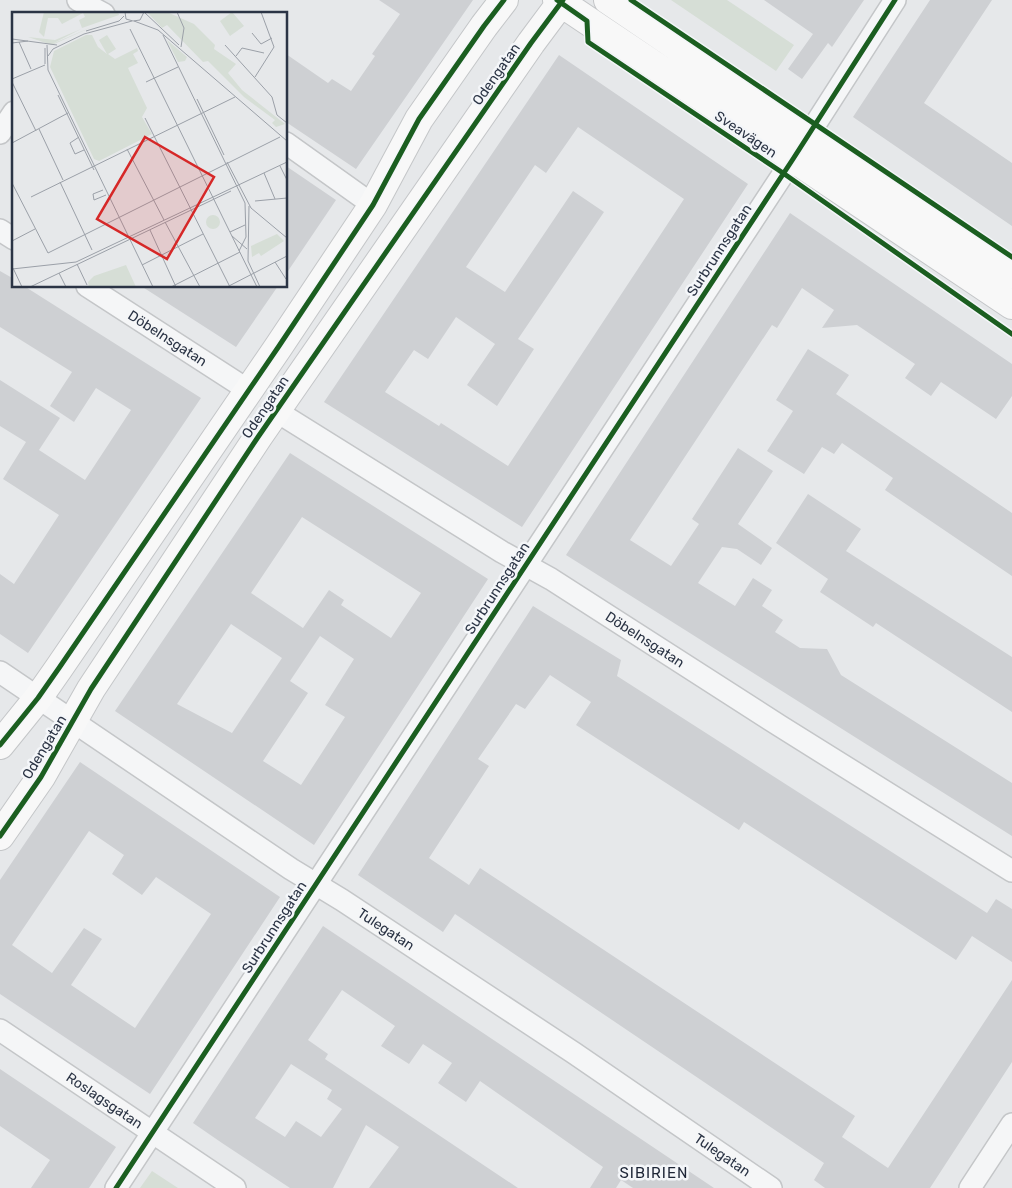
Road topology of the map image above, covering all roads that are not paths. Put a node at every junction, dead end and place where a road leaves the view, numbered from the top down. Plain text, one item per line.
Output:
1 (504, 0) edge
2 (608, 0) edge
3 (895, 0) edge
4 (560, 1) edge
5 (80, 4) edge
6 (99, 12) edge
7 (12, 115) edge
8 (0, 133) edge
9 (288, 144) edge
10 (800, 147) junction
11 (373, 206) junction
12 (0, 230) edge
13 (12, 238) edge
14 (1012, 274) edge
15 (90, 288) edge
16 (1012, 306) edge
17 (248, 390) junction
18 (276, 411) junction
19 (526, 564) junction
20 (0, 672) edge
21 (38, 698) junction
22 (73, 722) junction
23 (0, 745) edge
24 (0, 836) edge
25 (1012, 871) edge
26 (316, 884) junction
27 (0, 1030) edge
28 (1012, 1124) edge
29 (153, 1133) junction
30 (116, 1188) edge
31 (235, 1188) edge
32 (771, 1188) edge
33 (970, 1188) edge

1 - 11 main road, Odengatan
2 - 10 main road, Sveavägen
3 - 10 street, Surbrunnsgatan
4 - 10 main road, Sveavägen
4 - 18 main road, Odengatan
5 - 6 street
7 - 8 street
9 - 11 street
10 - 14 main road, Sveavägen
10 - 16 main road, Sveavägen
10 - 19 street, Surbrunnsgatan
11 - 17 main road, Odengatan
12 - 13 street
15 - 17 street, Döbelnsgatan
17 - 21 main road, Odengatan
18 - 19 street, Döbelnsgatan
18 - 22 main road, Odengatan
19 - 25 street, Döbelnsgatan
19 - 26 street, Surbrunnsgatan
20 - 21 street, Tulegatan
21 - 22 street, Tulegatan
21 - 23 main road, Odengatan
22 - 24 main road, Odengatan
22 - 26 street, Tulegatan
26 - 29 street, Surbrunnsgatan
26 - 32 street, Tulegatan
27 - 29 street, Roslagsgatan
28 - 33 street
29 - 30 street, Surbrunnsgatan
29 - 31 street, Roslagsgatan

